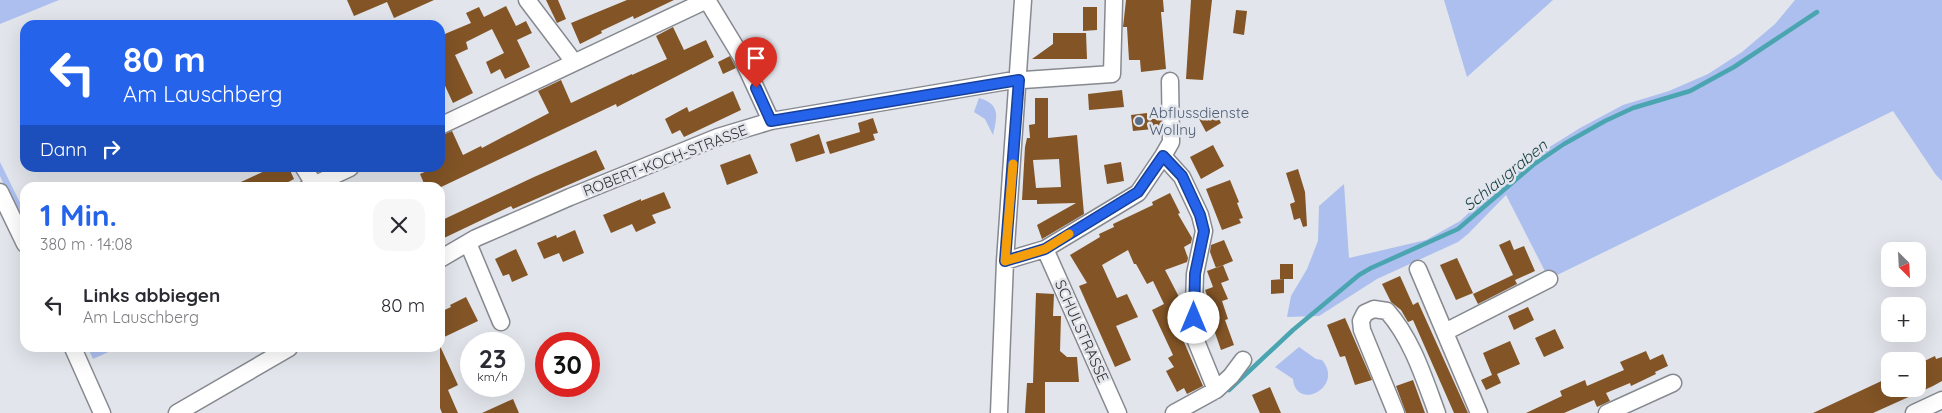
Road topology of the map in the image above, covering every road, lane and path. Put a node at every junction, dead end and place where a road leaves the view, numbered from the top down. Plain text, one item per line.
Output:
1 (527, 0) edge
2 (707, 0) edge
3 (1023, 0) edge
4 (1114, 0) edge
5 (574, 62) junction
6 (1019, 80) junction
7 (1170, 81) dead end
8 (445, 121) edge
9 (771, 121) junction
10 (1163, 156) junction
11 (341, 172) edge
12 (319, 182) edge
13 (0, 192) edge
14 (20, 234) edge
15 (468, 243) junction
16 (1045, 249) junction
17 (445, 256) edge
18 (1005, 261) junction
19 (1418, 269) dead end
20 (1549, 279) dead end
21 (501, 322) dead end
22 (1445, 332) junction
23 (74, 352) edge
24 (282, 352) edge
25 (1243, 360) dead end
26 (1673, 383) dead end
27 (1216, 390) junction
28 (1942, 400) edge
29 (102, 413) edge
30 (177, 413) edge
31 (999, 413) edge
32 (1118, 413) edge
33 (1174, 413) edge
34 (1396, 413) edge
35 (1437, 413) edge
36 (1479, 413) edge
37 (1607, 413) edge
38 (1914, 413) edge

1 - 5 street
2 - 5 street
2 - 9 street
3 - 6 street
4 - 6 street, ROBERT-KOCH-STRASSE
5 - 8 street
6 - 9 street, ROBERT-KOCH-STRASSE
6 - 18 street
7 - 10 street
9 - 15 street, ROBERT-KOCH-STRASSE
10 - 16 street
10 - 27 street
11 - 12 street
13 - 14 street
15 - 17 street, ROBERT-KOCH-STRASSE
15 - 21 street
16 - 18 street
16 - 32 street, SCHULSTRASSE
18 - 31 street
19 - 22 street
20 - 22 street
22 - 36 street
23 - 29 street
24 - 30 street
25 - 27 street
26 - 37 street
27 - 33 street
28 - 38 street
34 - 35 street

